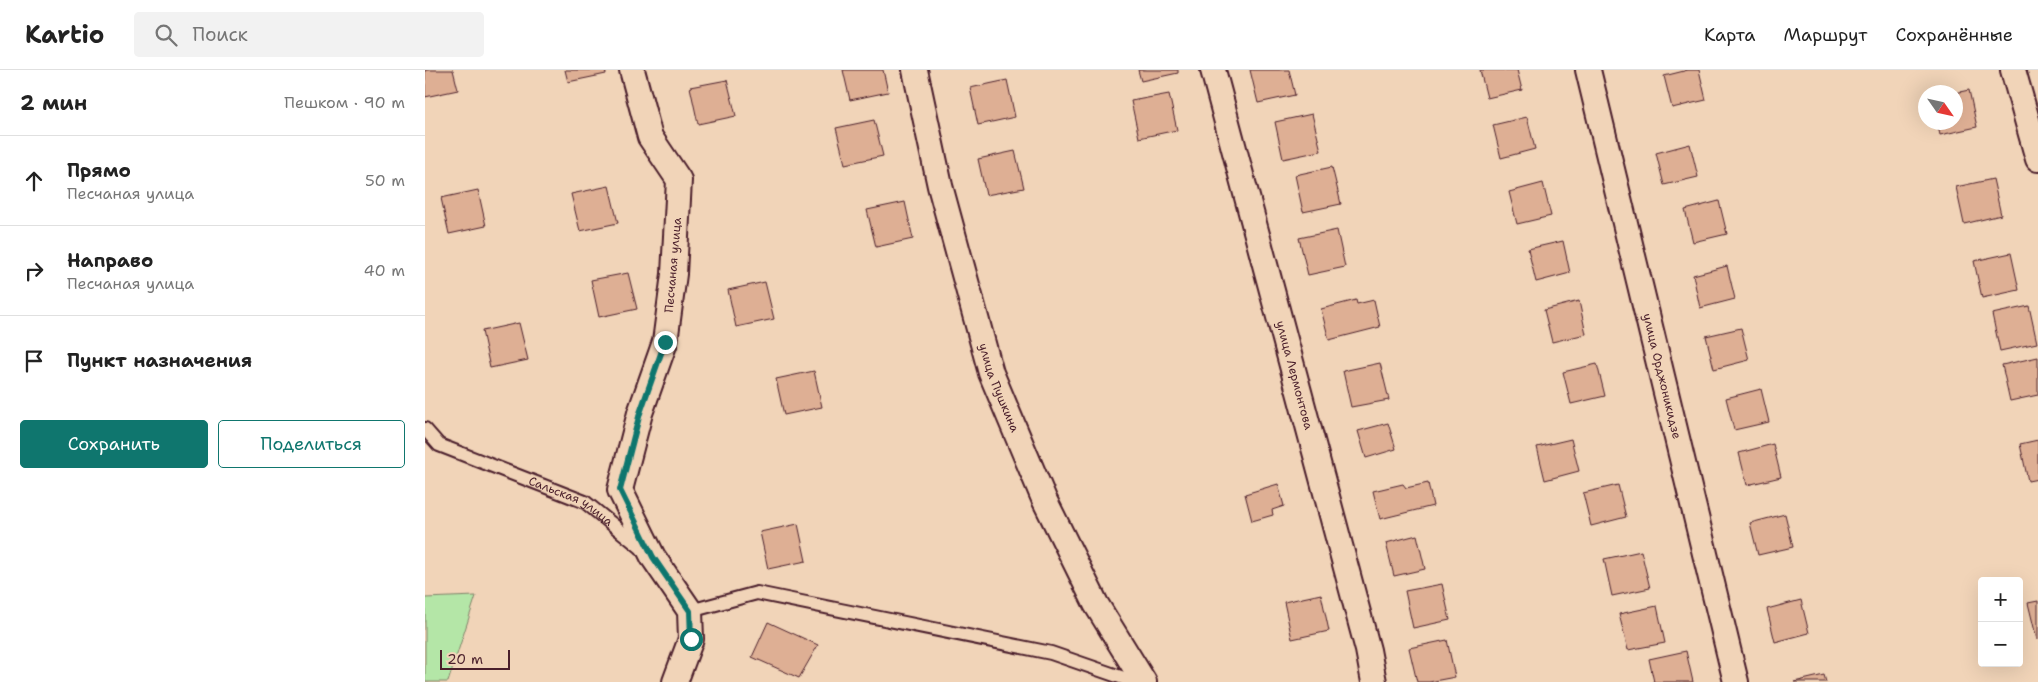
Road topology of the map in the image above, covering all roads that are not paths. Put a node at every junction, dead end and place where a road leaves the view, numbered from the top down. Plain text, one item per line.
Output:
1 (632, 70) edge
2 (915, 70) edge
3 (1213, 70) edge
4 (1588, 70) edge
5 (2013, 70) edge
6 (2038, 159) edge
7 (425, 429) edge
8 (688, 608) junction
9 (675, 682) edge
10 (1135, 682) edge
11 (1144, 682) edge
12 (1374, 682) edge
13 (1736, 682) edge

1 - 8 street, Песчаная улица
2 - 11 street, улица Пушкина
3 - 12 street, улица Лермонтова
4 - 13 street, улица Орджоникидзе
5 - 6 street
7 - 8 lane, Сальская улица
8 - 9 street
8 - 10 lane

